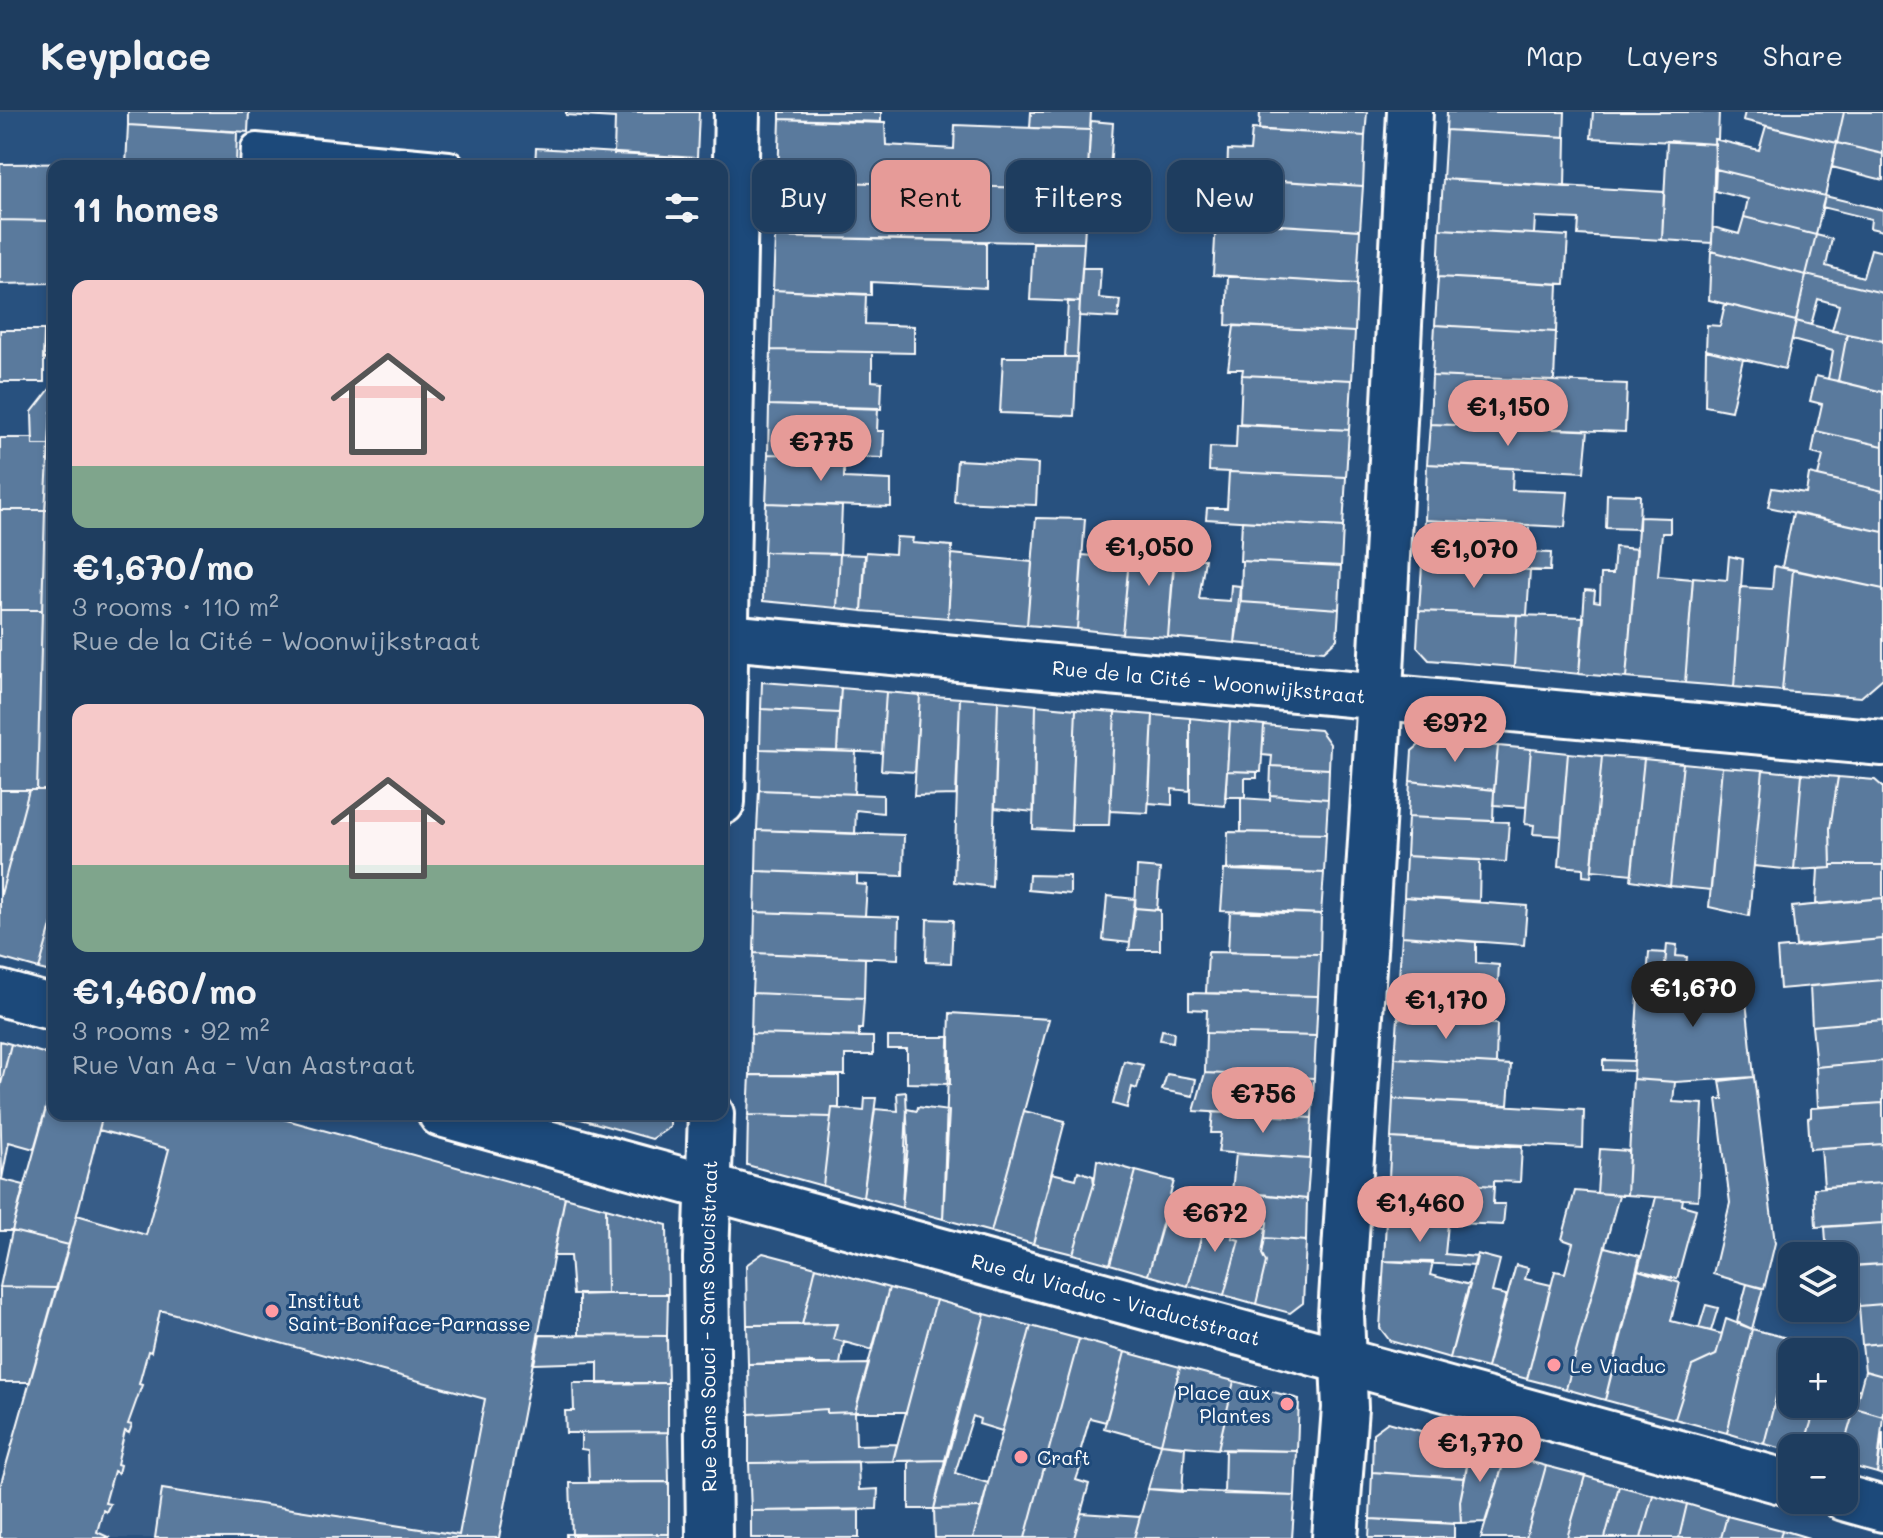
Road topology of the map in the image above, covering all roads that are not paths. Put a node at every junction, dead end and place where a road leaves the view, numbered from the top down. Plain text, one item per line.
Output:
1 (737, 112) edge
2 (1410, 112) edge
3 (255, 160) edge
4 (385, 160) edge
5 (728, 238) edge
6 (728, 637) edge
7 (1379, 698) junction
8 (1883, 743) edge
9 (0, 993) edge
10 (48, 1006) edge
11 (462, 1120) edge
12 (711, 1120) edge
13 (708, 1189) junction
14 (1343, 1361) junction
15 (1778, 1480) edge
16 (1858, 1502) edge
17 (1883, 1509) edge
18 (709, 1538) edge
19 (1335, 1538) edge

1 - 5 street
2 - 7 street
3 - 4 lane
6 - 7 street, Rue de la Cité - Woonwijkstraat
7 - 8 street, Rue de la Cité - Woonwijkstraat
7 - 14 street
9 - 10 street
11 - 13 street, Rue du Viaduc - Viaductstraat
12 - 13 street, Rue Sans Souci - Sans Soucistraat
13 - 14 street, Rue du Viaduc - Viaductstraat
13 - 18 street, Rue Sans Souci - Sans Soucistraat
14 - 15 street, Rue du Viaduc - Viaductstraat
14 - 19 street
16 - 17 street

